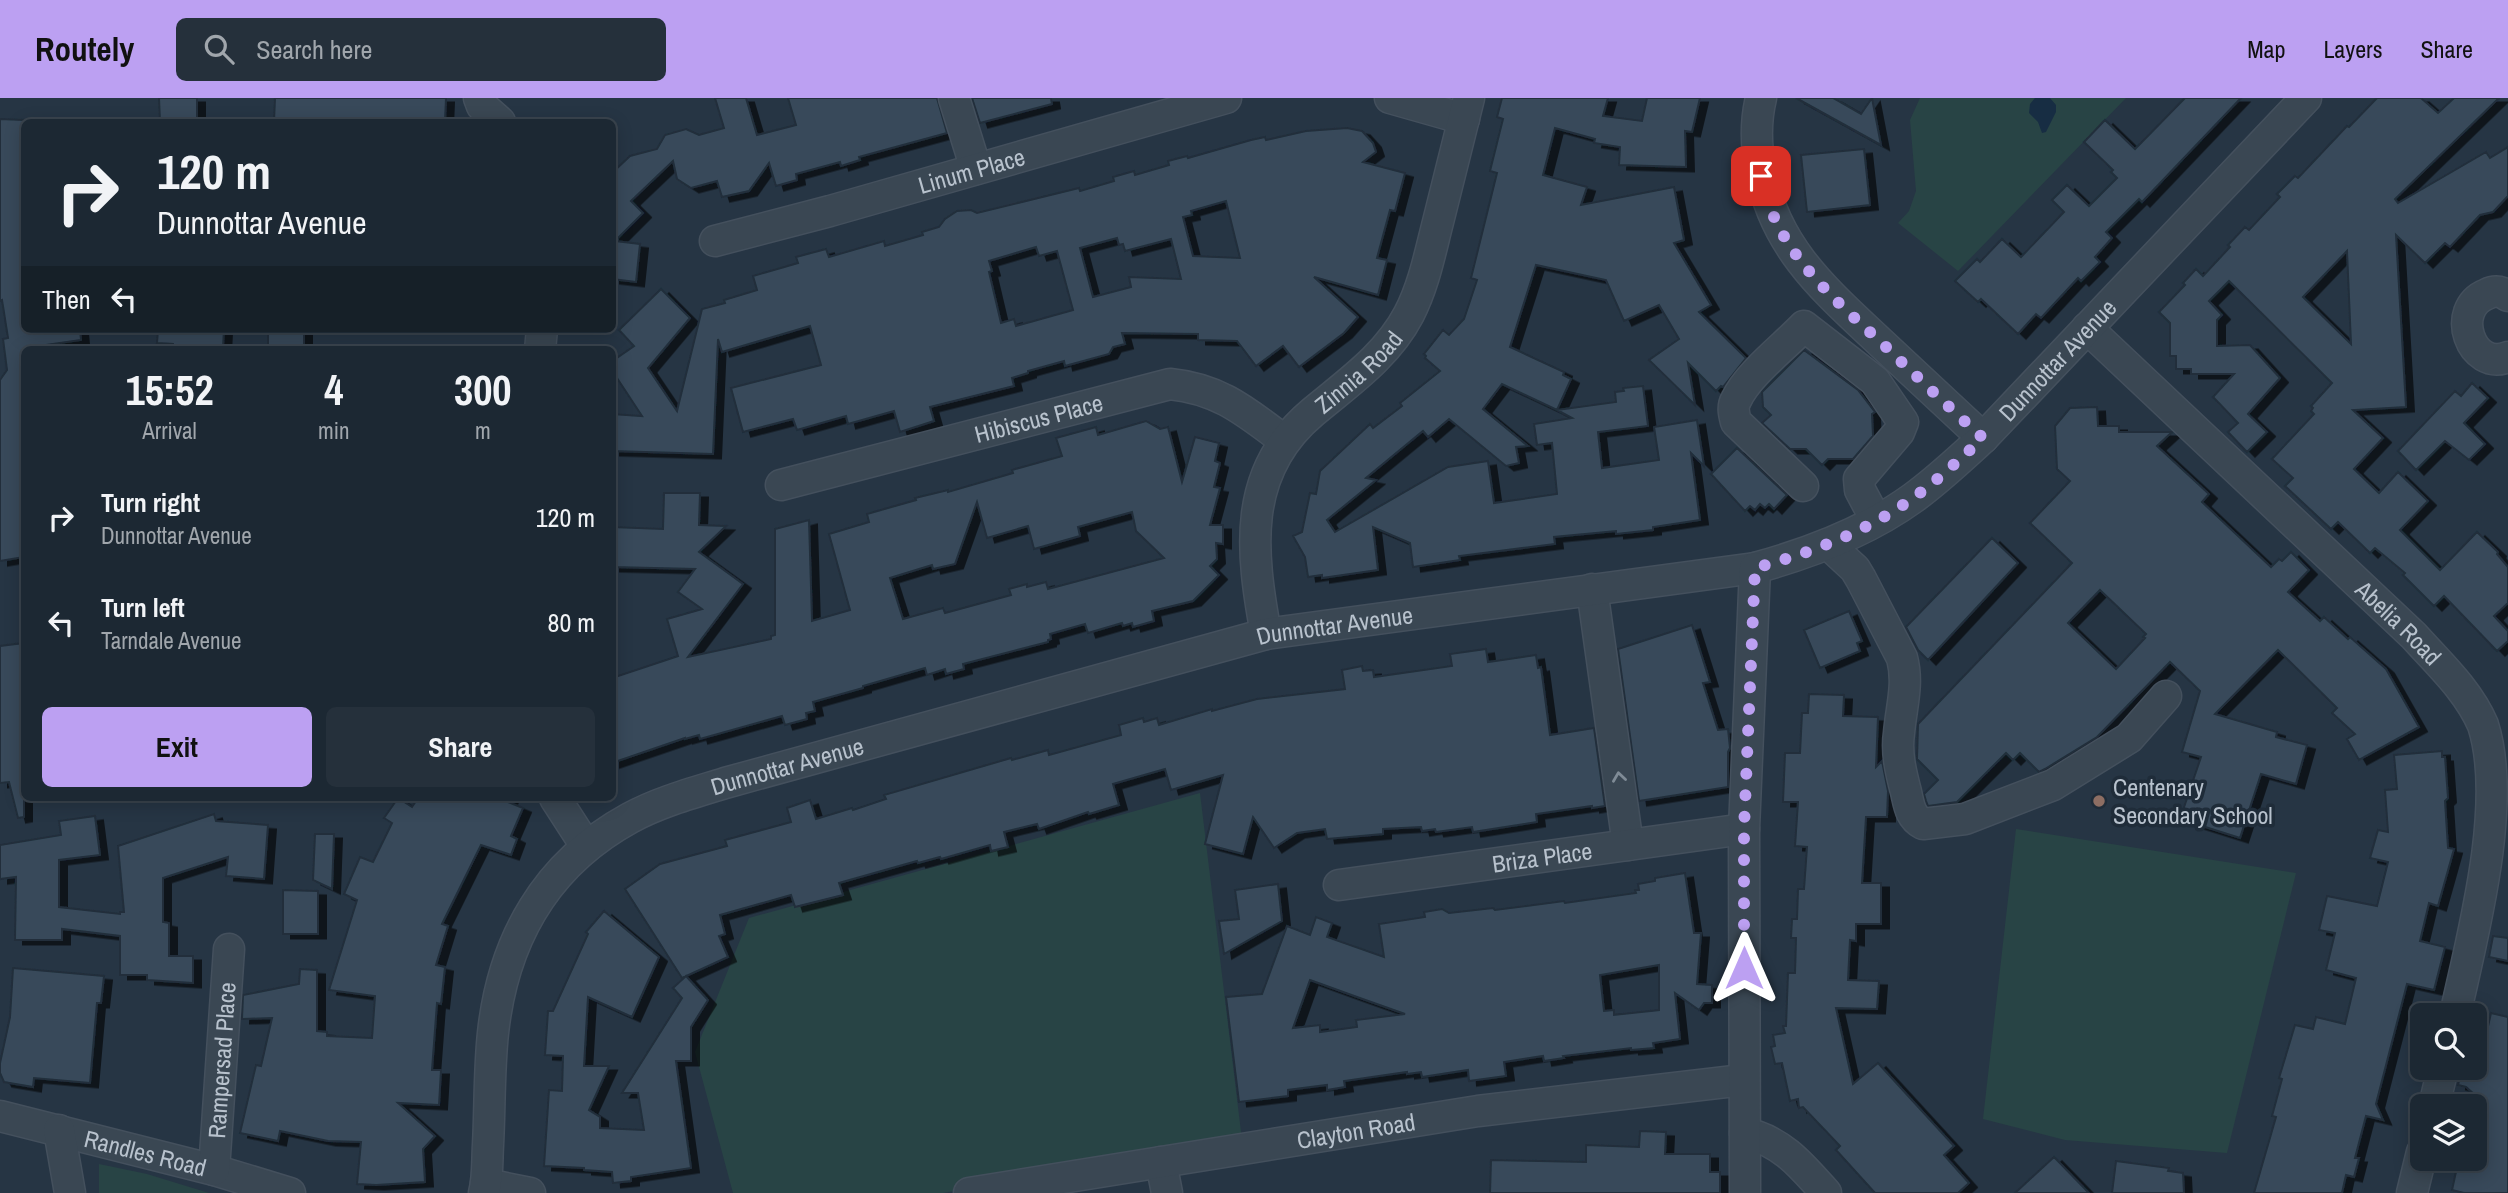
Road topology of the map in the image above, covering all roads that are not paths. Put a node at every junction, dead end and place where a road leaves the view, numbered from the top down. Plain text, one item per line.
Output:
1 (479, 98) edge
2 (954, 98) edge
3 (1226, 98) edge
4 (1390, 98) edge
5 (1761, 98) edge
6 (2306, 98) edge
7 (1467, 108) edge
8 (497, 119) edge
9 (976, 169) junction
10 (715, 241) dead end
11 (2508, 296) edge
12 (2087, 328) junction
13 (2508, 357) edge
14 (1983, 438) junction
15 (1285, 441) junction
16 (781, 485) dead end
17 (1803, 486) dead end
18 (1876, 520) junction
19 (1828, 544) junction
20 (1755, 568) junction
21 (1592, 590) junction
22 (1266, 634) junction
23 (2165, 695) dead end
24 (557, 801) edge
25 (1744, 829) junction
26 (1629, 845) junction
27 (586, 846) junction
28 (1339, 885) dead end
29 (229, 949) dead end
30 (2458, 1003) edge
31 (1744, 1080) junction
32 (0, 1115) edge
33 (59, 1130) junction
34 (1745, 1133) junction
35 (1161, 1162) junction
36 (214, 1170) junction
37 (2417, 1171) edge
38 (485, 1189) edge
39 (70, 1193) edge
40 (290, 1193) edge
41 (530, 1193) edge
42 (969, 1193) edge
43 (1167, 1193) edge
44 (1745, 1193) edge
45 (1826, 1193) edge
46 (2412, 1193) edge

1 - 8 street
2 - 9 street
3 - 9 street, Linum Place
4 - 7 street
5 - 14 street
6 - 12 street, Dunnottar Avenue
7 - 15 street, Zinnia Road
9 - 10 street, Linum Place
11 - 13 street
12 - 14 street, Dunnottar Avenue
12 - 30 street, Abelia Road
14 - 18 street, Dunnottar Avenue
15 - 16 street, Hibiscus Place
15 - 22 street, Zinnia Road
17 - 18 street
18 - 19 street, Dunnottar Avenue
19 - 20 street, Dunnottar Avenue
19 - 23 street
20 - 21 street, Dunnottar Avenue
20 - 25 street
21 - 22 street, Dunnottar Avenue
26 -> 21 street
22 - 27 street, Dunnottar Avenue
24 - 27 street
25 - 26 street, Briza Place
25 - 31 street
26 - 28 street, Briza Place
27 - 38 street, Dunnottar Avenue
29 - 36 street, Rampersad Place
31 - 34 street
31 - 35 street, Clayton Road
32 - 33 street, Randles Road
33 - 36 street, Randles Road
33 - 39 street
34 - 44 street
34 - 45 street
35 - 42 street, Clayton Road
35 - 43 street
36 - 40 street, Randles Road
37 - 46 street
38 - 41 street

